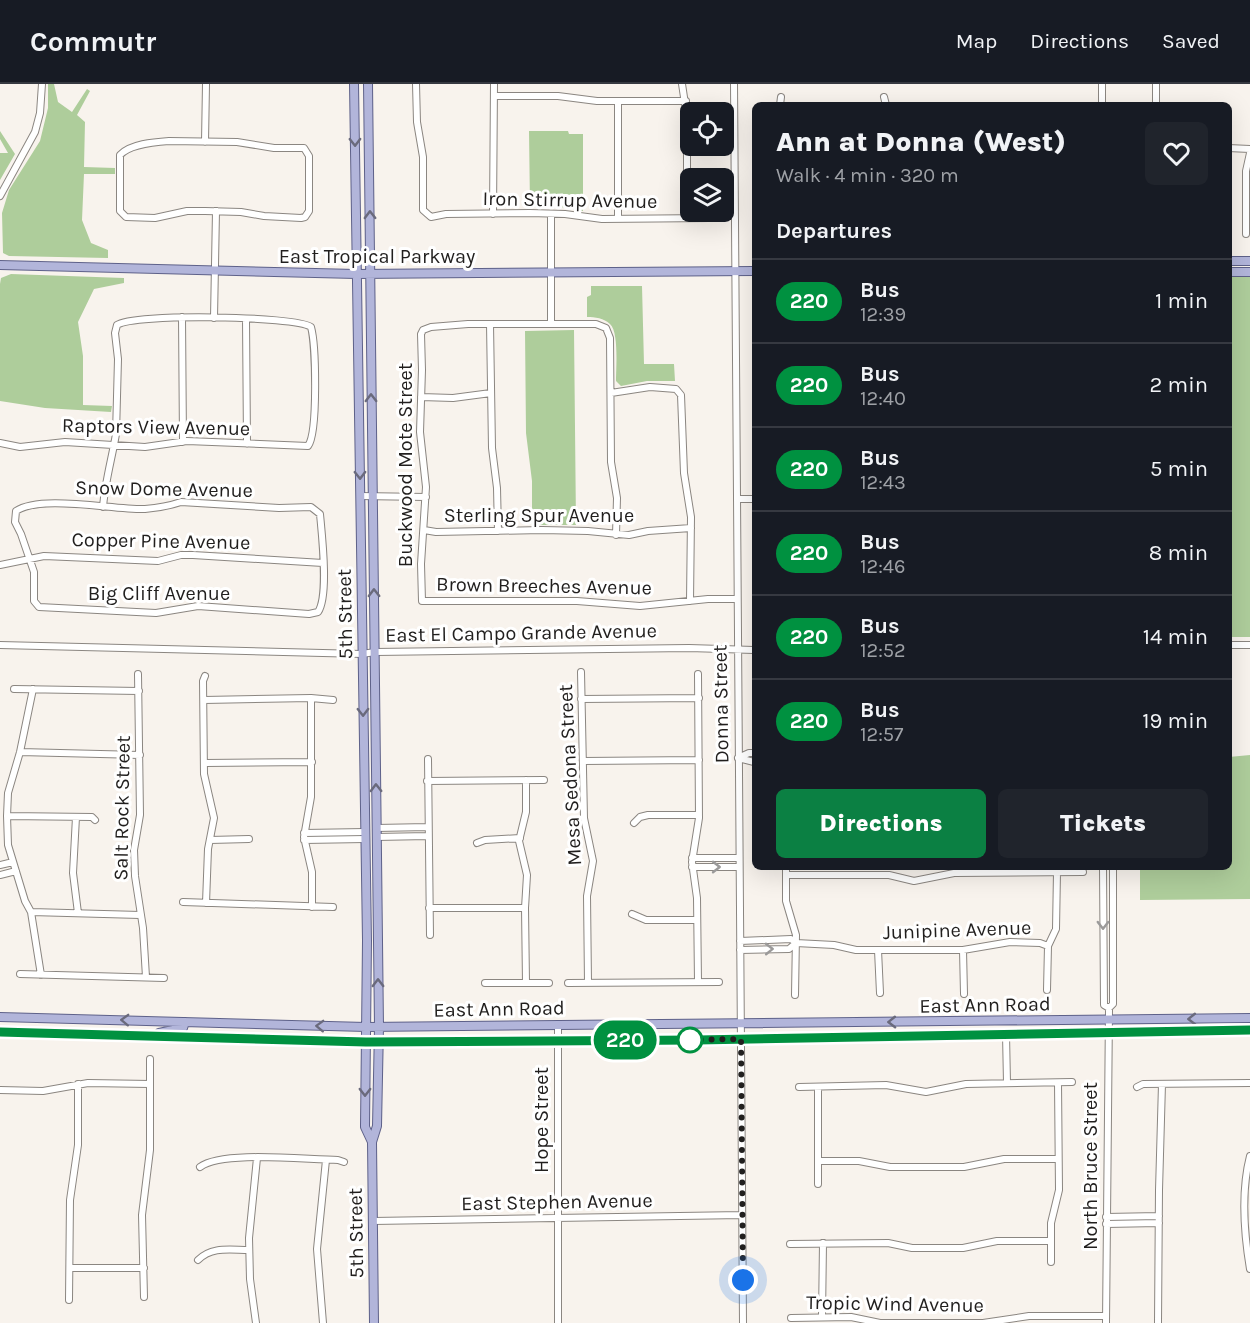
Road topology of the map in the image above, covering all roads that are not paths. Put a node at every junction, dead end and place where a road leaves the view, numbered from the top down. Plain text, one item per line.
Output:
1 (42, 84) edge
2 (206, 84) edge
3 (354, 84) edge
4 (368, 84) edge
5 (416, 84) edge
6 (495, 84) edge
7 (682, 84) edge
8 (734, 84) edge
9 (1102, 84) edge
10 (1156, 84) edge
11 (495, 96) junction
12 (781, 97) dead end
13 (884, 97) dead end
14 (686, 100) junction
15 (618, 102) junction
16 (780, 102) edge
17 (885, 102) edge
18 (1102, 102) edge
19 (1155, 102) edge
20 (205, 142) junction
21 (1232, 149) edge
22 (1250, 151) edge
23 (687, 168) edge
24 (0, 196) edge
25 (216, 211) junction
26 (493, 214) junction
27 (551, 214) junction
28 (680, 218) edge
29 (618, 219) junction
30 (1246, 234) dead end
31 (1232, 261) edge
32 (1250, 261) edge
33 (0, 265) edge
34 (215, 270) junction
35 (736, 271) junction
36 (752, 271) edge
37 (551, 272) junction
38 (1232, 272) edge
39 (1250, 272) edge
40 (356, 274) junction
41 (371, 274) junction
42 (182, 317) junction
43 (214, 318) junction
44 (246, 319) junction
45 (490, 324) junction
46 (551, 324) junction
47 (491, 393) junction
48 (611, 393) junction
49 (421, 397) junction
50 (183, 442) junction
51 (0, 443) edge
52 (247, 444) junction
53 (114, 446) junction
54 (360, 496) junction
55 (372, 496) junction
56 (426, 497) junction
57 (738, 499) junction
58 (752, 499) edge
59 (103, 507) junction
60 (691, 528) junction
61 (424, 530) junction
62 (498, 531) junction
63 (616, 535) junction
64 (29, 558) junction
65 (323, 563) junction
66 (0, 566) edge
67 (737, 599) junction
68 (422, 601) joint
69 (690, 601) junction
70 (0, 645) edge
71 (1232, 645) edge
72 (1250, 645) edge
73 (738, 649) junction
74 (752, 650) edge
75 (375, 651) junction
76 (362, 654) junction
77 (580, 672) dead end
78 (138, 674) dead end
79 (698, 674) dead end
80 (205, 676) dead end
81 (14, 689) dead end
82 (33, 689) junction
83 (139, 691) junction
84 (311, 698) junction
85 (699, 698) junction
86 (581, 699) junction
87 (204, 700) junction
88 (333, 700) dead end
89 (20, 752) junction
90 (752, 753) edge
91 (140, 755) junction
92 (738, 758) junction
93 (428, 759) dead end
94 (699, 760) junction
95 (583, 761) junction
96 (312, 762) junction
97 (752, 762) edge
98 (205, 763) junction
99 (526, 780) junction
100 (544, 780) dead end
101 (427, 781) junction
102 (365, 798) junction
103 (699, 815) junction
104 (7, 816) junction
105 (76, 817) junction
106 (95, 820) dead end
107 (634, 823) dead end
108 (428, 827) junction
109 (376, 833) junction
110 (365, 835) junction
111 (304, 836) junction
112 (428, 836) junction
113 (520, 838) junction
114 (249, 839) dead end
115 (210, 840) junction
116 (477, 843) dead end
117 (692, 858) junction
118 (739, 858) junction
119 (13, 862) junction
120 (0, 866) edge
121 (692, 867) junction
122 (739, 867) junction
123 (786, 870) edge
124 (1103, 870) edge
125 (1113, 870) edge
126 (16, 871) junction
127 (1057, 872) junction
128 (1083, 872) dead end
129 (377, 874) junction
130 (0, 875) edge
131 (786, 875) junction
132 (183, 902) dead end
133 (206, 903) junction
134 (312, 907) junction
135 (333, 907) dead end
136 (429, 908) junction
137 (525, 908) junction
138 (31, 912) junction
139 (78, 913) junction
140 (632, 914) dead end
141 (140, 915) junction
142 (697, 920) junction
143 (430, 935) dead end
144 (740, 941) junction
145 (796, 944) junction
146 (1048, 946) junction
147 (740, 950) junction
148 (878, 950) junction
149 (963, 950) junction
150 (20, 974) dead end
151 (41, 975) junction
152 (146, 977) junction
153 (164, 978) dead end
154 (698, 982) junction
155 (719, 982) dead end
156 (485, 983) dead end
157 (526, 983) junction
158 (549, 983) dead end
159 (568, 983) dead end
160 (588, 983) junction
161 (1047, 990) dead end
162 (880, 993) dead end
163 (964, 994) dead end
164 (795, 995) dead end
165 (1109, 1010) dead end
166 (0, 1017) edge
167 (1250, 1018) edge
168 (1108, 1020) junction
169 (184, 1022) junction
170 (558, 1024) junction
171 (741, 1024) junction
172 (366, 1027) junction
173 (379, 1027) junction
174 (1250, 1030) edge
175 (0, 1032) edge
176 (1107, 1033) junction
177 (1006, 1034) junction
178 (143, 1036) junction
179 (741, 1039) junction
180 (558, 1041) junction
181 (366, 1042) junction
182 (378, 1042) junction
183 (150, 1059) dead end
184 (1072, 1082) dead end
185 (1007, 1083) junction
186 (1058, 1083) junction
187 (1250, 1083) edge
188 (78, 1084) junction
189 (150, 1084) junction
190 (1162, 1084) junction
191 (799, 1087) dead end
192 (818, 1087) junction
193 (1137, 1087) dead end
194 (0, 1090) edge
195 (372, 1142) junction
196 (1250, 1156) edge
197 (257, 1158) junction
198 (1058, 1159) junction
199 (326, 1160) junction
200 (818, 1161) junction
201 (344, 1162) dead end
202 (200, 1167) dead end
203 (818, 1184) dead end
204 (742, 1215) junction
205 (558, 1220) junction
206 (1106, 1220) junction
207 (1159, 1220) junction
208 (373, 1221) junction
209 (1051, 1240) junction
210 (823, 1243) junction
211 (790, 1244) dead end
212 (249, 1250) junction
213 (198, 1260) dead end
214 (1051, 1262) dead end
215 (70, 1268) junction
216 (144, 1268) junction
217 (1250, 1269) edge
218 (144, 1297) dead end
219 (69, 1300) dead end
220 (822, 1317) junction
221 (791, 1318) dead end
222 (1106, 1320) edge
223 (256, 1323) edge
224 (324, 1323) edge
225 (374, 1323) edge
226 (558, 1323) edge
227 (743, 1323) edge
228 (1158, 1323) edge

1 - 24 street
2 - 20 street
3 -> 40 main road, 5th Street
41 -> 4 main road, 5th Street
5 - 26 street, Iron Stirrup Avenue
6 - 11 street
7 - 14 street
8 - 35 street, Donna Street
9 - 18 street
10 - 19 street
11 - 15 street
11 - 26 street
12 - 16 street
13 - 17 street
14 - 15 street
14 - 23 street
15 - 29 street
20 - 25 street
20 - 25 street
21 - 22 street
22 - 30 street
25 - 34 street
26 - 27 street, Iron Stirrup Avenue
27 - 29 street, Iron Stirrup Avenue
27 - 37 street
28 - 29 street, Iron Stirrup Avenue
31 - 32 main road
33 - 34 main road, East Tropical Parkway
34 - 40 main road, East Tropical Parkway
34 - 43 street
35 - 36 main road, East Tropical Parkway
35 - 37 main road, East Tropical Parkway
35 - 57 street, Donna Street
37 - 41 main road, East Tropical Parkway
37 - 46 street
38 - 39 main road
40 - 41 main road, East Tropical Parkway
40 -> 54 main road, 5th Street
55 -> 41 main road, 5th Street
42 - 43 street
42 - 50 street
42 - 53 street
43 - 44 street
44 - 52 street
44 - 52 street, Raptors View Avenue
45 - 46 street
45 - 47 street
45 - 49 street, Buckwood Mote Street
46 - 48 street
47 - 49 street
47 - 62 street
48 - 60 street
48 - 63 street
49 - 56 street, Buckwood Mote Street
50 - 52 street, Raptors View Avenue
50 - 53 street, Raptors View Avenue
51 - 53 street, Raptors View Avenue
53 - 59 street
54 - 55 street
54 - 76 main road, 5th Street
55 - 56 street
75 -> 55 main road, 5th Street
56 - 61 street, Buckwood Mote Street
57 - 58 street
57 - 67 street, Donna Street
59 - 64 street, Snow Dome Avenue
59 - 65 street, Snow Dome Avenue
60 - 63 street, Sterling Spur Avenue
60 - 69 street
61 - 62 street, Sterling Spur Avenue
61 - 68 street, Buckwood Mote Street
62 - 63 street, Sterling Spur Avenue
64 - 65 street, Copper Pine Avenue
64 - 65 street, Big Cliff Avenue
64 - 66 street, Copper Pine Avenue
67 - 69 street, Brown Breeches Avenue
67 - 73 street, Donna Street
68 - 69 street, Brown Breeches Avenue
70 - 76 street, East El Campo Grande Avenue
71 - 72 street
73 - 74 street, East El Campo Grande Avenue
73 - 75 street, East El Campo Grande Avenue
73 - 92 street, Donna Street
75 - 76 street, East El Campo Grande Avenue
109 -> 75 main road, 5th Street
76 -> 102 main road, 5th Street
77 - 86 street, Mesa Sedona Street
78 - 83 street, Salt Rock Street
79 - 85 street
80 - 87 street
81 - 82 street
82 - 83 street
82 - 89 street
83 - 91 street, Salt Rock Street
84 - 87 street
84 - 88 street
84 - 96 street
85 - 86 street
85 - 94 street
86 - 95 street, Mesa Sedona Street
87 - 98 street
89 - 91 street
89 - 104 street
90 - 92 street
91 - 141 street, Salt Rock Street
92 - 97 street
92 - 118 street, Donna Street
93 - 101 street
94 - 95 street
94 - 103 street
95 - 160 street, Mesa Sedona Street
96 - 98 street
96 - 111 street
98 - 115 street
99 - 100 street
99 - 101 street
99 - 113 street
101 - 108 street
102 - 109 main road
102 - 110 main road, 5th Street
103 - 107 street
103 - 117 street
104 - 105 street
104 - 119 street
105 - 106 street
105 - 139 street
108 - 109 street
108 - 112 street
109 - 112 street
109 - 129 main road, 5th Street
110 - 111 street
110 - 129 main road
110 - 172 main road, 5th Street
111 - 134 street
112 - 136 street
113 - 116 street
113 - 137 street
114 - 115 street
115 - 133 street
117 - 118 street
117 - 121 street
118 - 122 street, Donna Street
119 - 120 street
119 - 126 street
121 -> 122 street
121 - 142 street
122 - 144 street, Donna Street
123 - 131 street
124 -> 125 street
126 - 130 street
126 - 138 street
127 - 128 street
127 - 131 street
127 - 146 street
173 -> 129 main road, 5th Street
131 - 145 street
132 - 133 street
133 - 134 street
134 - 135 street
136 - 137 street
136 - 143 street
137 - 157 street
138 - 139 street
138 - 151 street
139 - 141 street
140 - 142 street
141 - 152 street, Salt Rock Street
142 - 154 street
144 - 145 street, Junipine Avenue
144 - 147 street, Donna Street
147 -> 145 street, Junipine Avenue
145 - 148 street, Junipine Avenue
145 - 164 street
146 - 149 street, Junipine Avenue
146 - 161 street
147 - 171 street, Donna Street
148 - 149 street, Junipine Avenue
148 - 162 street
149 - 163 street
150 - 151 street
151 - 152 street
152 - 153 street
154 - 155 street
154 - 160 street
156 - 157 street
157 - 158 street
159 - 160 street
165 - 168 street, North Bruce Street
169 -> 166 main road, East Ann Road
167 -> 168 main road, East Ann Road
168 -> 171 main road, East Ann Road
168 - 176 street, North Bruce Street
172 -> 169 main road, East Ann Road
169 - 178 main road
170 - 171 main road, East Ann Road
170 - 173 main road, East Ann Road
170 - 180 street, Hope Street
171 - 179 street, Donna Street
172 - 173 main road, East Ann Road
172 - 181 main road, 5th Street
173 - 182 main road, 5th Street
174 - 176 main road, East Ann Road
175 - 178 main road, East Ann Road
176 - 177 main road, East Ann Road
176 - 206 street, North Bruce Street
177 - 179 main road, East Ann Road
177 - 185 street
178 - 181 main road, East Ann Road
179 - 180 main road, East Ann Road
179 - 204 street, Donna Street
180 - 182 main road, East Ann Road
180 - 205 street, Hope Street
181 - 182 main road, East Ann Road
181 -> 195 main road, 5th Street
182 - 195 main road, 5th Street
183 - 189 street
184 - 186 street
185 - 186 street
185 - 192 street
186 - 198 street
187 - 190 street
188 - 189 street
188 - 194 street
188 - 215 street
189 - 216 street
190 - 193 street
190 - 207 street
191 - 192 street
192 - 200 street
195 - 208 main road, 5th Street
196 - 217 street
197 - 199 street
197 - 202 street
197 - 212 street
198 - 200 street
198 - 209 street
199 - 201 street
199 - 224 street
200 - 203 street
204 - 205 street, East Stephen Avenue
204 - 227 street, Donna Street
205 - 208 street, East Stephen Avenue
205 - 226 street, Hope Street
206 - 207 street
206 - 222 street, North Bruce Street
207 - 228 street
208 - 225 main road, 5th Street
209 - 210 street
209 - 214 street
210 - 211 street
210 - 220 street
212 - 213 street
212 - 223 street
215 - 216 street
215 - 219 street
216 - 218 street
220 - 221 street, Tropic Wind Avenue
220 - 222 street, Tropic Wind Avenue

